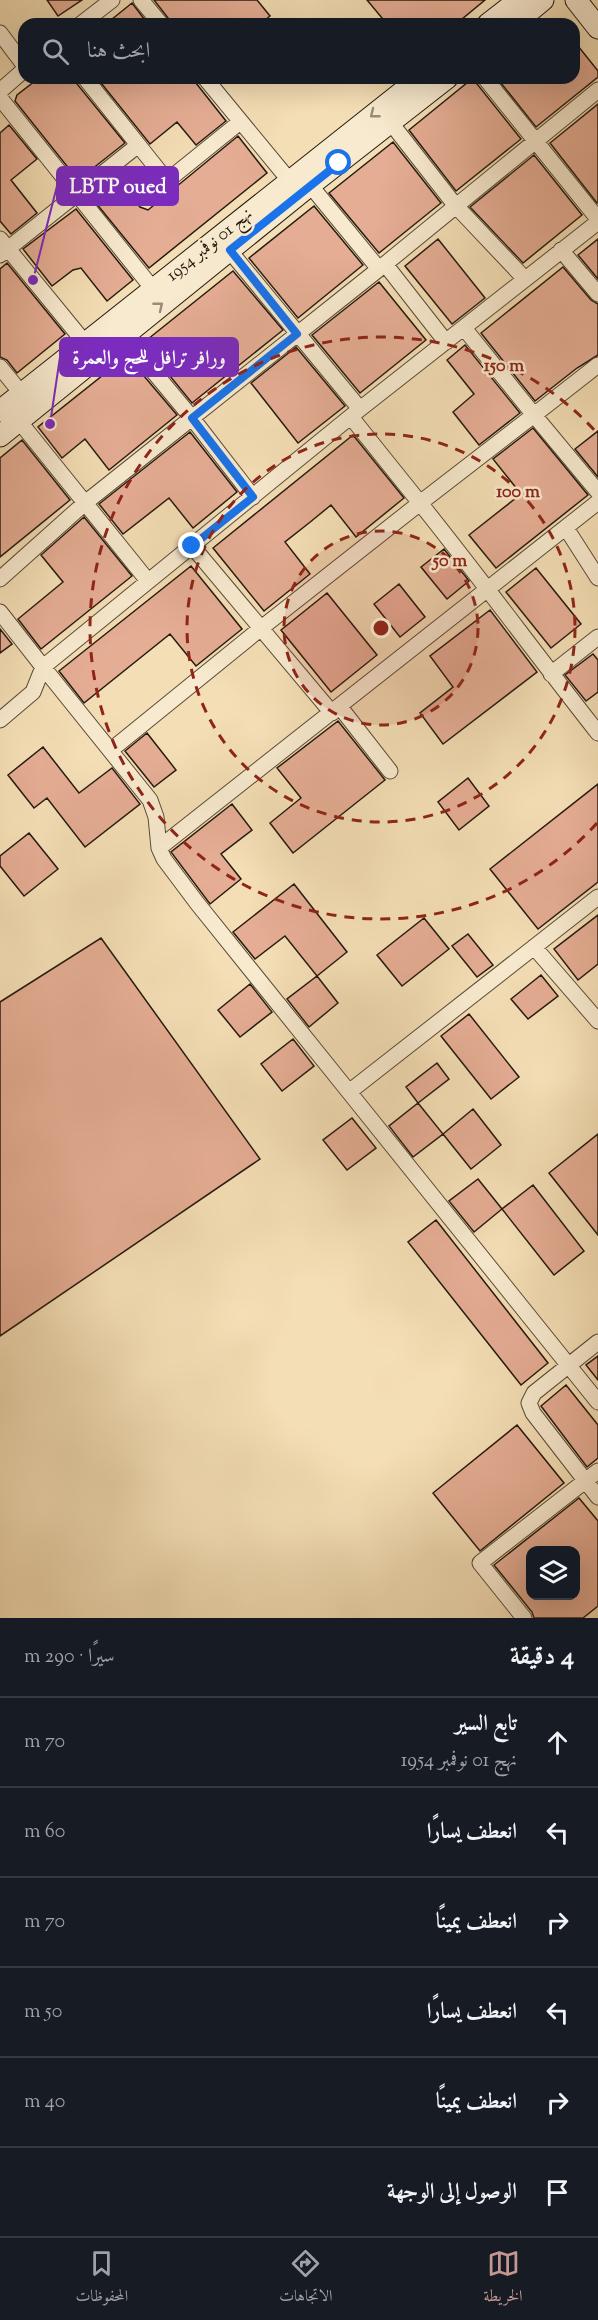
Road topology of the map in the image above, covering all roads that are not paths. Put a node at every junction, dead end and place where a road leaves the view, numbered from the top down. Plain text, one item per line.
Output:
1 (112, 0) edge
2 (141, 0) edge
3 (519, 0) edge
4 (543, 0) edge
5 (576, 0) edge
6 (594, 0) edge
7 (598, 5) edge
8 (89, 18) edge
9 (156, 18) edge
10 (496, 18) edge
11 (521, 18) edge
12 (598, 28) edge
13 (0, 33) edge
14 (18, 56) edge
15 (18, 75) edge
16 (90, 84) edge
17 (210, 84) edge
18 (413, 84) edge
19 (440, 84) edge
20 (490, 84) edge
21 (598, 90) edge
22 (0, 91) edge
23 (0, 98) edge
24 (240, 122) junction
25 (392, 123) junction
26 (535, 140) junction
27 (137, 146) junction
28 (333, 157) junction
29 (289, 180) junction
30 (310, 185) junction
31 (77, 195) junction
32 (455, 205) junction
33 (598, 220) edge
34 (3, 248) edge
35 (230, 250) junction
36 (561, 250) junction
37 (382, 267) junction
38 (525, 279) junction
39 (153, 289) junction
40 (598, 294) edge
41 (464, 328) junction
42 (297, 334) junction
43 (123, 335) junction
44 (446, 342) junction
45 (86, 343) junction
46 (598, 365) edge
47 (0, 367) edge
48 (21, 393) junction
49 (356, 413) junction
50 (534, 415) junction
51 (9, 416) edge
52 (192, 418) junction
53 (0, 436) edge
54 (598, 492) edge
55 (253, 497) junction
56 (598, 502) edge
57 (85, 503) junction
58 (420, 503) junction
59 (566, 528) junction
60 (192, 546) junction
61 (598, 578) edge
62 (0, 579) edge
63 (148, 581) junction
64 (489, 589) junction
65 (0, 612) edge
66 (260, 629) junction
67 (598, 637) edge
68 (43, 667) junction
69 (551, 674) junction
70 (336, 710) junction
71 (0, 720) edge
72 (598, 733) edge
73 (111, 750) junction
74 (390, 771) dead end
75 (159, 848) junction
76 (598, 897) edge
77 (534, 947) junction
78 (598, 1021) edge
79 (350, 1092) junction
80 (598, 1342) edge
81 (569, 1367) junction
82 (598, 1402) edge
83 (598, 1471) edge
84 (585, 1480) junction
85 (598, 1497) edge
86 (524, 1618) edge

1 - 8 street
2 - 9 street
3 - 10 main road
4 - 11 main road
5 - 12 main road
6 - 7 main road
13 - 14 street
15 - 22 street
16 - 27 street
17 - 24 street
18 -> 28 main road, نهج 01 نوفمبر 1954
19 - 25 main road, نهج 01 نوفمبر 1954
20 - 26 street
21 - 26 street
23 - 31 street
24 - 27 street
24 - 29 street
25 - 28 main road, نهج 01 نوفمبر 1954
25 - 32 street
26 - 32 street
26 - 33 street
27 - 31 street
28 - 29 main road, نهج 01 نوفمبر 1954
28 - 30 main road, نهج 01 نوفمبر 1954
29 - 39 main road, نهج 01 نوفمبر 1954
30 - 35 main road, نهج 01 نوفمبر 1954
30 - 37 street
31 - 34 street
31 - 39 street
32 - 37 street
32 - 38 street
33 - 36 street
34 - 45 street
35 - 42 street
43 -> 35 main road, نهج 01 نوفمبر 1954
36 - 38 street
36 - 40 street
37 - 42 street
37 - 44 street
38 - 41 street
39 - 45 main road, نهج 01 نوفمبر 1954
41 - 44 street
41 - 50 street
42 - 49 street
42 - 52 street
43 - 51 main road, نهج 01 نوفمبر 1954
43 - 52 street
44 - 49 street
45 - 48 main road, نهج 01 نوفمبر 1954
46 - 50 street
47 - 48 street
48 - 51 main road, نهج 01 نوفمبر 1954
49 - 55 street
49 - 58 street
50 - 54 street
50 - 58 street
51 - 53 main road, نهج 01 نوفمبر 1954
51 - 57 street
52 - 55 street
52 - 57 street
55 - 60 street
56 - 59 street
57 - 62 street
57 - 63 street
58 - 64 street
58 - 66 street
59 - 61 street
59 - 64 street
60 - 63 street
60 - 66 street
63 - 68 street
64 - 69 street
64 - 70 street
65 - 68 street
66 - 70 street
66 - 73 street
67 - 69 street
68 - 71 street
68 - 73 street
69 - 72 street
70 - 74 street
70 - 75 street
73 - 75 street
75 - 79 street
76 - 77 street
77 - 78 street
77 - 79 street
79 - 81 street
80 - 81 street
81 - 82 street
81 - 84 street
83 - 84 street
84 - 85 street
84 - 86 street

